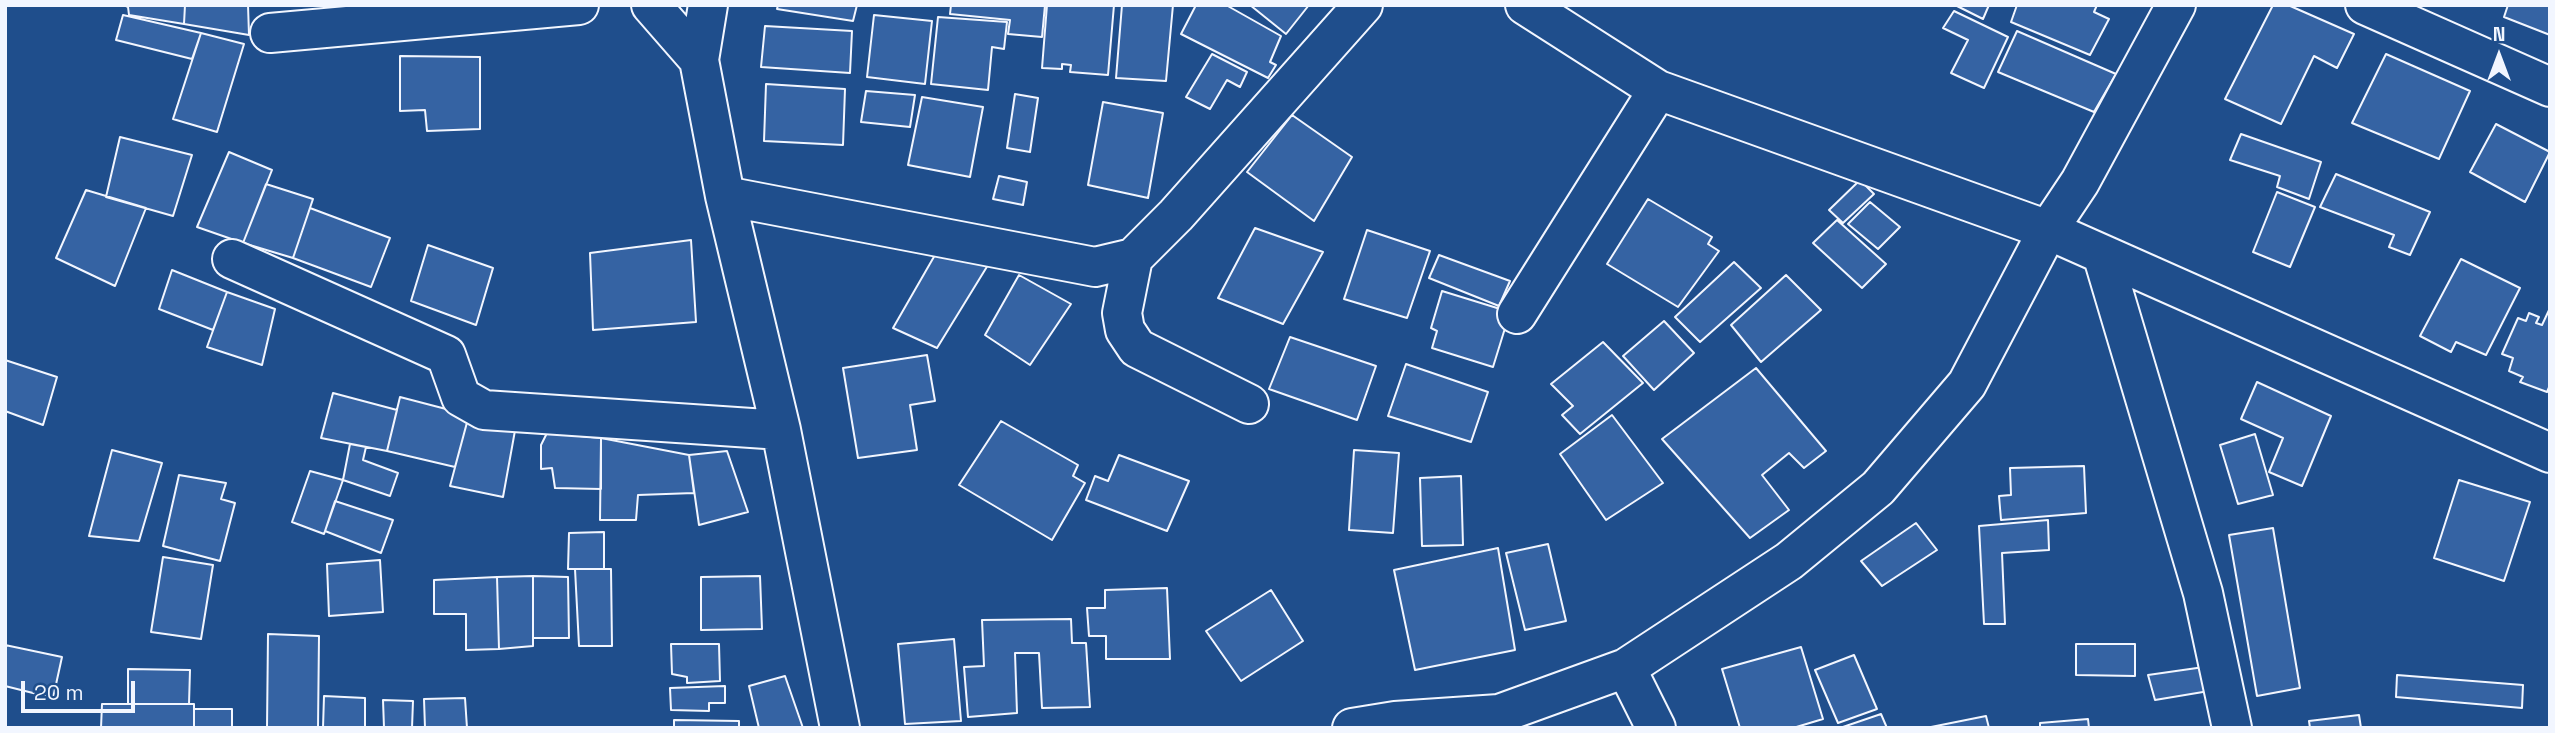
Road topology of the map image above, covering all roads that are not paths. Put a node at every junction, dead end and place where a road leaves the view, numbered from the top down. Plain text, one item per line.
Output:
1 (579, 5) edge
2 (651, 5) edge
3 (708, 5) edge
4 (1363, 5) edge
5 (1525, 5) edge
6 (2176, 5) edge
7 (2365, 5) edge
8 (270, 33) dead end
9 (699, 61) junction
10 (2550, 87) edge
11 (1658, 90) junction
12 (725, 196) junction
13 (2048, 230) junction
14 (2103, 257) junction
15 (1133, 258) junction
16 (232, 259) dead end
17 (1517, 314) dead end
18 (1249, 404) dead end
19 (781, 430) junction
20 (2550, 453) edge
21 (1626, 668) junction
22 (1488, 721) edge
23 (840, 728) edge
24 (1352, 728) edge
25 (1656, 728) edge
26 (2232, 728) edge

1 - 8 street
2 - 9 street
3 - 9 street
4 - 15 street
5 - 11 street
6 - 13 street
7 - 10 street
9 - 12 street
11 - 13 street
11 - 17 street
12 - 15 street
12 - 19 street
13 - 14 street
13 - 21 street
14 - 20 street
14 - 26 street
15 - 18 street
16 - 19 street
19 - 23 street
21 - 22 street
21 - 25 street
22 - 24 street

